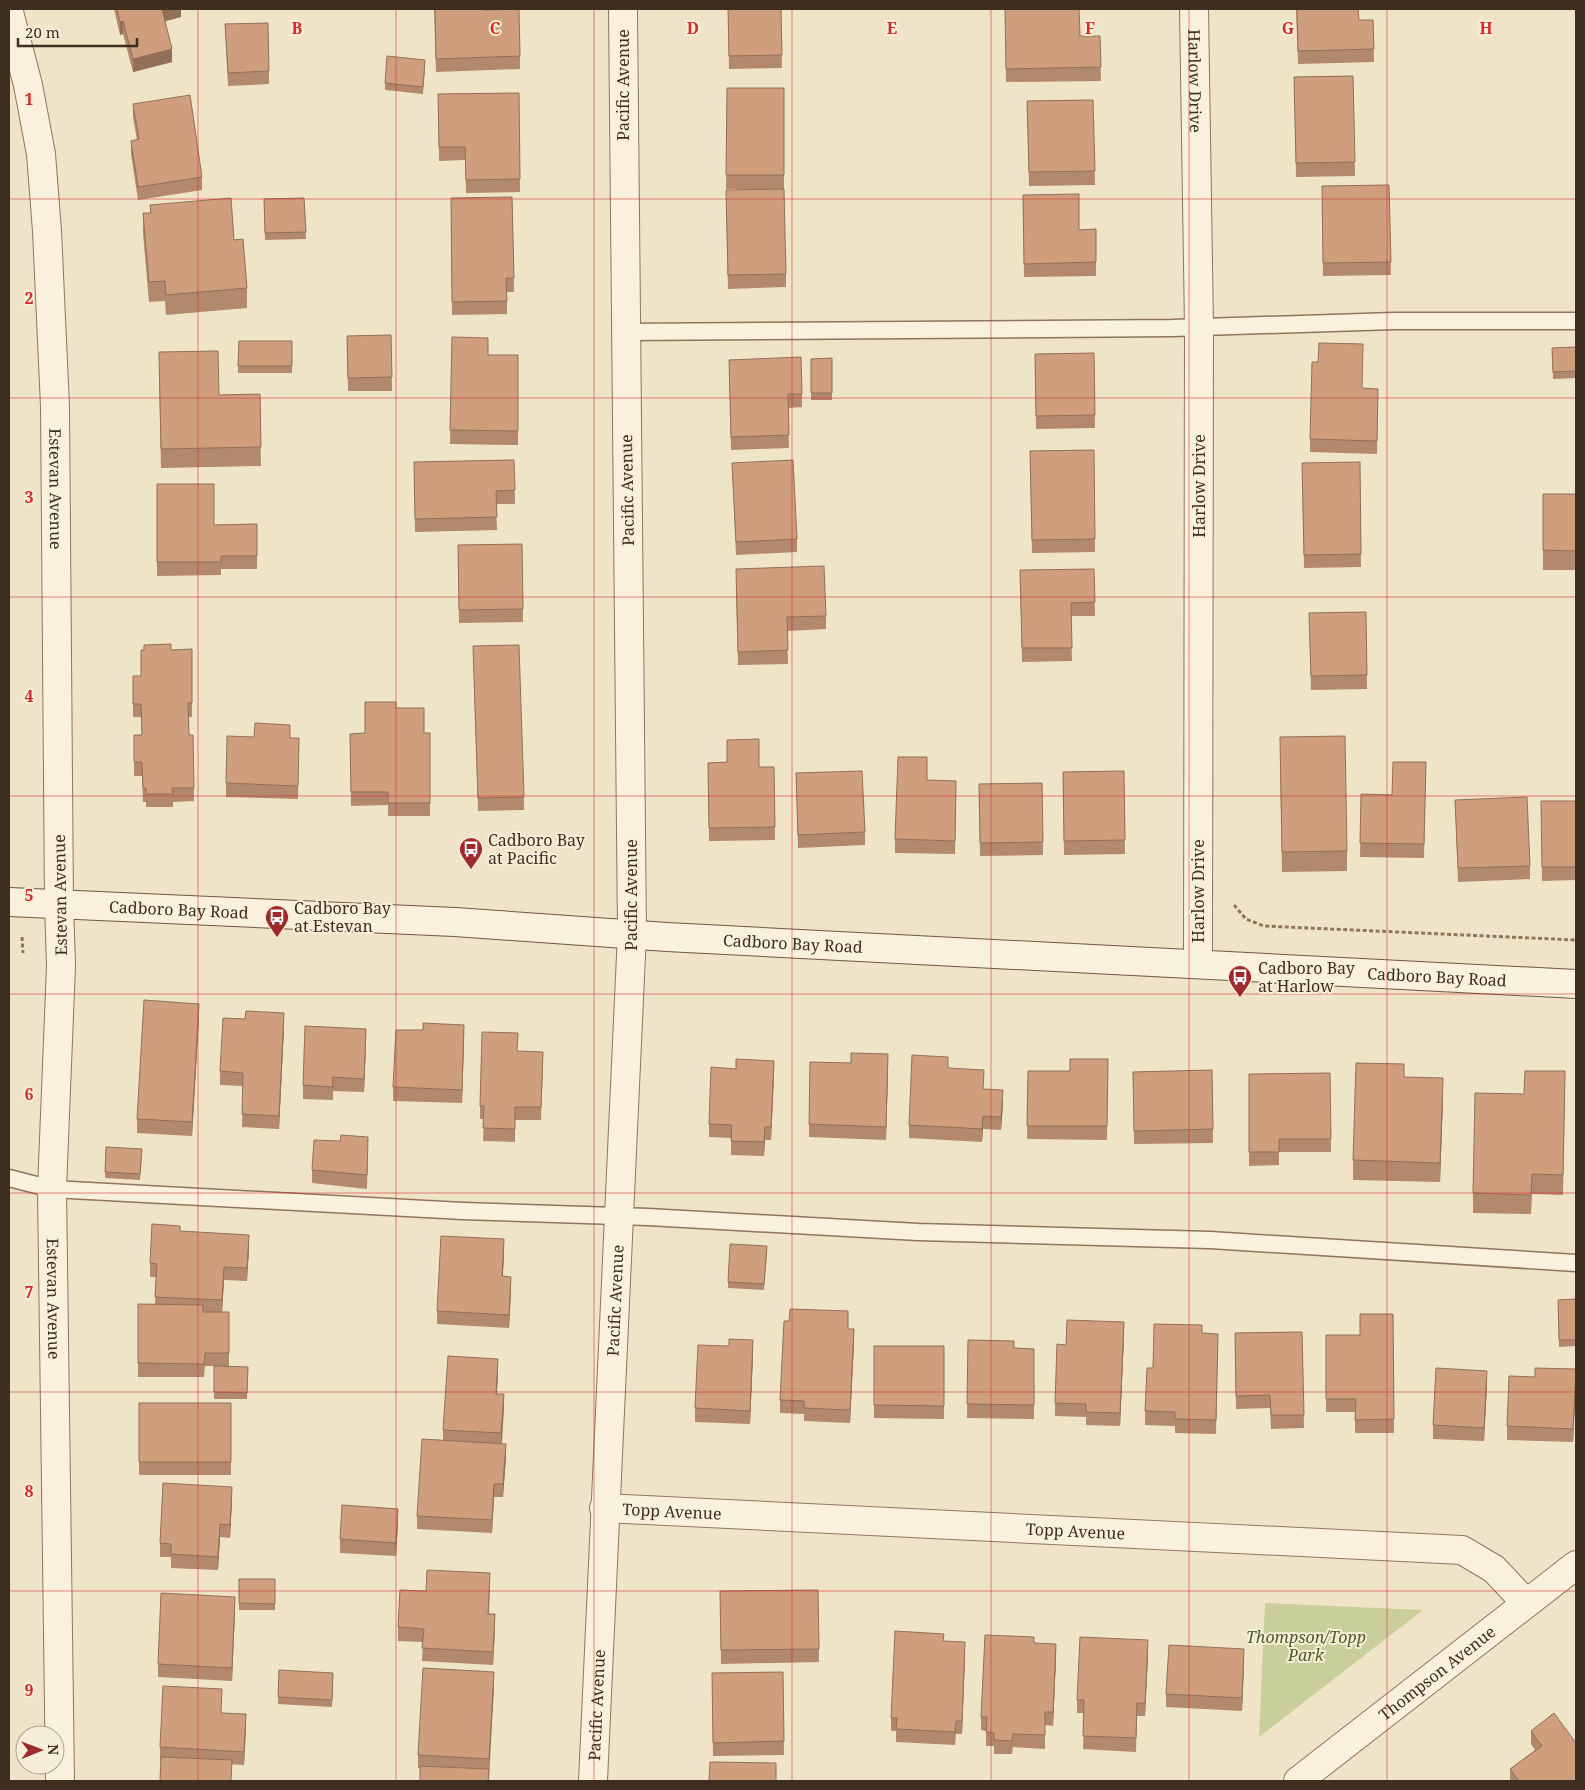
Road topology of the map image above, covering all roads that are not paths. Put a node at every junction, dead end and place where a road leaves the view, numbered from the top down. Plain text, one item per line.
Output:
1 (623, 9) edge
2 (1194, 9) edge
3 (9, 12) edge
4 (1576, 321) edge
5 (1199, 327) junction
6 (625, 332) junction
7 (9, 902) edge
8 (59, 904) junction
9 (632, 934) junction
10 (1198, 964) junction
11 (1576, 984) edge
12 (9, 1178) edge
13 (52, 1189) junction
14 (620, 1216) junction
15 (1576, 1263) edge
16 (604, 1508) junction
17 (1576, 1565) edge
18 (1526, 1603) junction
19 (60, 1781) edge
20 (593, 1781) edge
21 (1298, 1781) edge

1 - 6 street, Pacific Avenue
2 - 5 street, Harlow Drive
3 - 8 street, Estevan Avenue
4 - 5 lane
5 - 6 lane
5 - 10 street, Harlow Drive
6 - 9 street, Pacific Avenue
7 - 8 street, Cadboro Bay Road
8 - 9 street, Cadboro Bay Road
8 - 13 street, Estevan Avenue
9 - 10 street, Cadboro Bay Road
9 - 14 street, Pacific Avenue
10 - 11 street, Cadboro Bay Road
12 - 13 lane
13 - 14 lane
13 - 19 street, Estevan Avenue
14 - 15 lane
14 - 16 street, Pacific Avenue
16 - 18 street, Topp Avenue
16 - 20 street, Pacific Avenue
17 - 18 street, Thompson Avenue
18 - 21 street, Thompson Avenue

